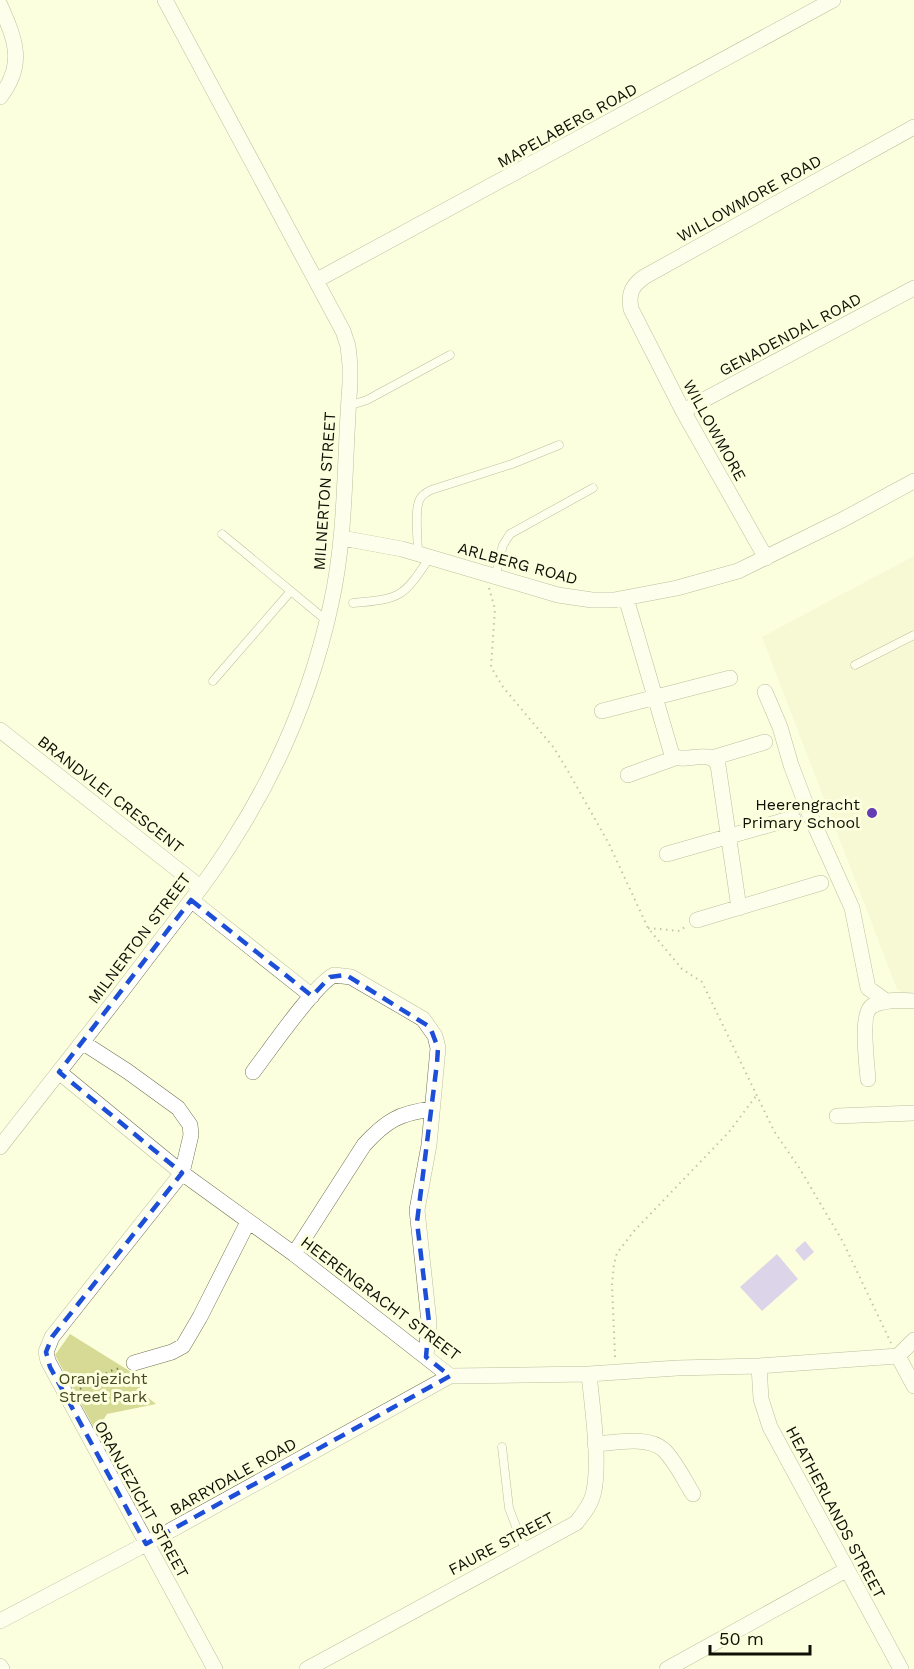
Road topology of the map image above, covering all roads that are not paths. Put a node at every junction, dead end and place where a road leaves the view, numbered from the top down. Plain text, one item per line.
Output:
1 (165, 0) edge
2 (833, 0) edge
3 (0, 5) edge
4 (0, 97) edge
5 (914, 127) edge
6 (317, 280) junction
7 (914, 288) edge
8 (636, 318) joint
9 (450, 355) dead end
10 (348, 406) junction
11 (683, 411) junction
12 (559, 446) dead end
13 (914, 481) edge
14 (593, 488) dead end
15 (222, 534) dead end
16 (342, 538) junction
17 (425, 555) junction
18 (766, 558) junction
19 (490, 575) junction
20 (291, 591) junction
21 (626, 598) junction
22 (353, 603) dead end
23 (327, 621) junction
24 (914, 635) edge
25 (855, 665) dead end
26 (730, 678) dead end
27 (213, 681) dead end
28 (765, 692) dead end
29 (655, 698) junction
30 (602, 711) dead end
31 (0, 730) edge
32 (765, 742) dead end
33 (675, 758) junction
34 (712, 758) junction
35 (628, 775) dead end
36 (793, 818) dead end
37 (728, 836) junction
38 (667, 854) dead end
39 (821, 883) dead end
40 (196, 894) junction
41 (739, 908) junction
42 (697, 920) road end
43 (312, 996) junction
44 (886, 1001) junction
45 (914, 1001) edge
46 (82, 1042) junction
47 (59, 1071) junction
48 (253, 1072) dead end
49 (868, 1079) dead end
50 (432, 1109) junction
51 (914, 1113) edge
52 (837, 1116) dead end
53 (0, 1147) edge
54 (182, 1173) junction
55 (249, 1222) junction
56 (294, 1254) junction
57 (914, 1340) edge
58 (898, 1356) junction
59 (426, 1357) junction
60 (134, 1363) road end
61 (759, 1366) junction
62 (589, 1374) junction
63 (450, 1376) junction
64 (914, 1386) edge
65 (595, 1444) junction
66 (502, 1447) dead end
67 (693, 1494) dead end
68 (146, 1544) junction
69 (525, 1550) junction
70 (846, 1570) junction
71 (0, 1621) edge
72 (215, 1669) edge
73 (307, 1669) edge
74 (667, 1669) edge
75 (901, 1669) edge

1 - 6 street, MILNERTON STREET
2 - 6 street, MAPELABERG ROAD
3 - 4 street
5 - 8 street, WILLOWMORE ROAD
6 - 10 street, MILNERTON STREET
7 - 11 street, GENADENDAL ROAD
8 - 11 street, WILLOWMORE
9 - 10 lane
10 - 16 street, MILNERTON STREET
11 - 18 street, WILLOWMORE
12 - 17 lane
13 - 18 street, ARLBERG ROAD
14 - 19 lane
15 - 20 lane
16 - 17 street, ARLBERG ROAD
16 - 23 street, MILNERTON STREET
17 - 19 street, ARLBERG ROAD
17 - 22 lane
18 - 21 street, ARLBERG ROAD
19 - 21 street, ARLBERG ROAD
20 - 23 lane
20 - 27 lane
21 - 29 street
23 - 40 street, MILNERTON STREET
24 - 25 lane
26 - 29 street
28 - 44 street
29 - 30 street
29 - 33 street
31 - 40 street, BRANDVLEI CRESCENT
32 - 34 street
33 - 34 street
33 - 35 street
34 - 37 street
36 - 37 street
37 - 38 street
37 - 41 street
39 - 41 street
40 - 43 street, BRANDVLEI CRESCENT
40 - 46 street, MILNERTON STREET
41 - 42 street
43 - 48 street
43 - 50 street
44 - 45 street
44 - 49 street
46 - 47 street, MILNERTON STREET
46 - 54 street
47 - 53 street, MILNERTON STREET
47 - 54 street, HEERENGRACHT STREET
50 - 56 street
50 - 59 street
51 - 52 street
54 - 55 street, HEERENGRACHT STREET
54 - 68 street, ORANJEZICHT STREET
55 - 56 street, HEERENGRACHT STREET
55 - 60 street
56 - 59 street, HEERENGRACHT STREET
57 - 58 street
58 - 61 street, HEERENGRACHT STREET
58 - 64 street
59 - 63 street, HEERENGRACHT STREET
61 - 62 street, HEERENGRACHT STREET
61 - 70 street, HEATHERLANDS STREET
62 - 63 street, HEERENGRACHT STREET
62 - 65 street, FAURE STREET
63 - 68 street, BARRYDALE ROAD
65 - 67 street
65 - 69 street, FAURE STREET
66 - 69 lane
68 - 71 street, BARRYDALE ROAD
68 - 72 street, ORANJEZICHT STREET
69 - 73 street, FAURE STREET
70 - 74 street
70 - 75 street, HEATHERLANDS STREET

